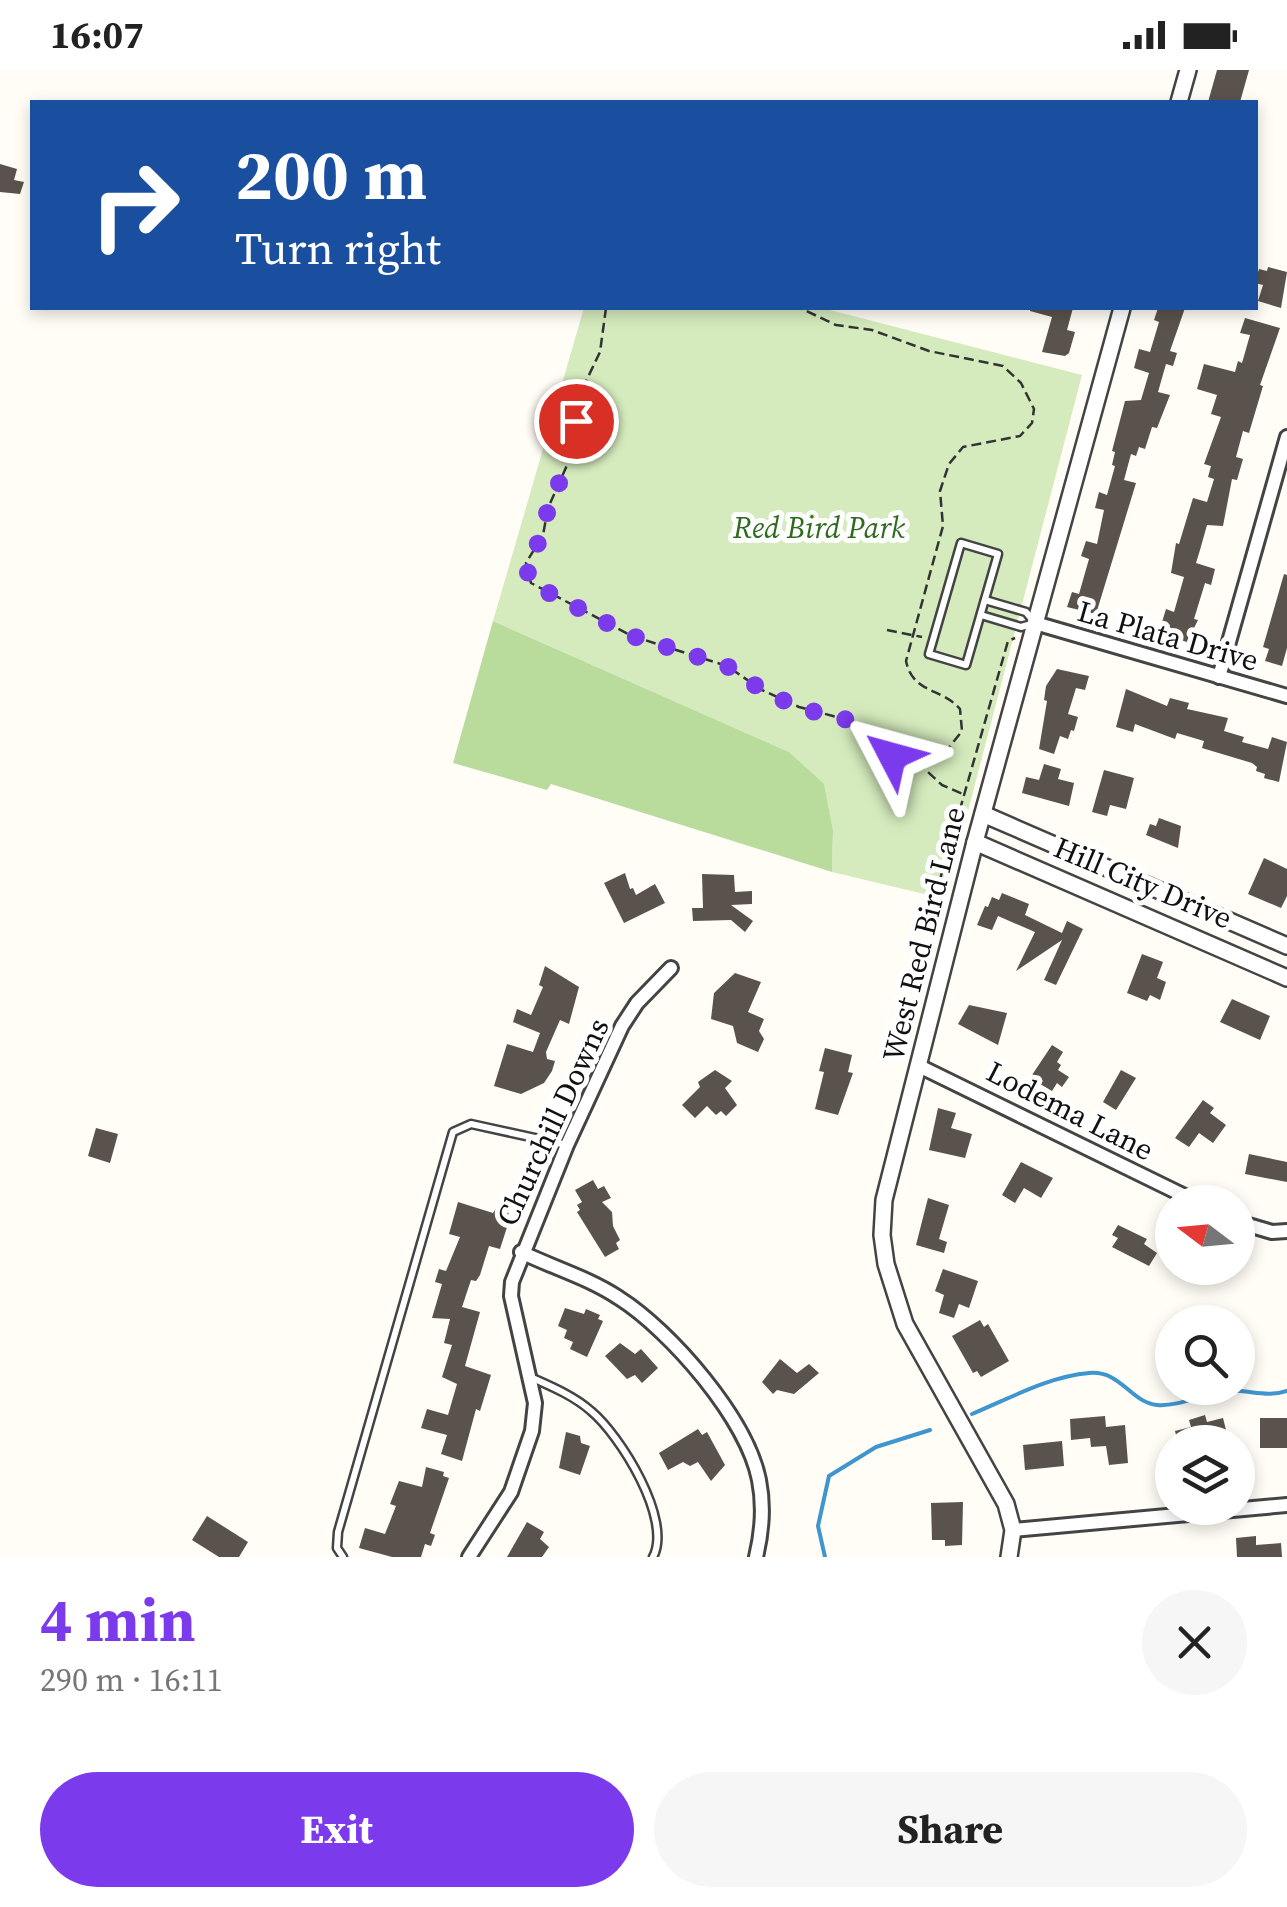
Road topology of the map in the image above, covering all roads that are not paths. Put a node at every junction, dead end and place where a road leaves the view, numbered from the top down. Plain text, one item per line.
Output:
1 (1188, 70) edge
2 (1180, 100) edge
3 (1121, 310) edge
4 (1287, 437) edge
5 (985, 600) junction
6 (980, 615) junction
7 (1035, 623) junction
8 (1219, 677) junction
9 (1287, 696) edge
10 (983, 814) junction
11 (975, 842) junction
12 (1224, 920) junction
13 (1214, 943) junction
14 (1287, 946) edge
15 (671, 968) dead end
16 (1287, 978) edge
17 (919, 1066) junction
18 (567, 1145) junction
19 (1162, 1185) edge
20 (1255, 1227) edge
21 (1287, 1230) edge
22 (521, 1252) junction
23 (526, 1376) junction
24 (1287, 1504) edge
25 (1013, 1530) junction
26 (342, 1557) edge
27 (468, 1557) edge
28 (652, 1557) edge
29 (756, 1557) edge
30 (1009, 1557) edge

1 - 2 street
3 - 7 street, West Red Bird Lane
4 - 8 street
5 - 6 lane
5 - 6 lane
5 - 7 lane
6 - 7 lane
7 - 8 street, La Plata Drive
7 - 10 street, West Red Bird Lane
8 - 9 street, La Plata Drive
10 - 11 street, West Red Bird Lane
10 - 12 street, Hill City Drive
11 - 13 street, Hill City Drive
11 - 17 street, West Red Bird Lane
12 - 13 street
12 - 14 street, Hill City Drive
13 - 16 street, Hill City Drive
15 - 18 street, Churchill Downs
17 - 19 street, Lodema Lane
17 - 25 street, West Red Bird Lane
18 - 22 street, Churchill Downs
18 - 26 lane
20 - 21 street
22 - 23 street, Churchill Downs
22 - 29 street
23 - 27 street, Churchill Downs
23 - 28 lane
24 - 25 street
25 - 30 street, West Red Bird Lane

